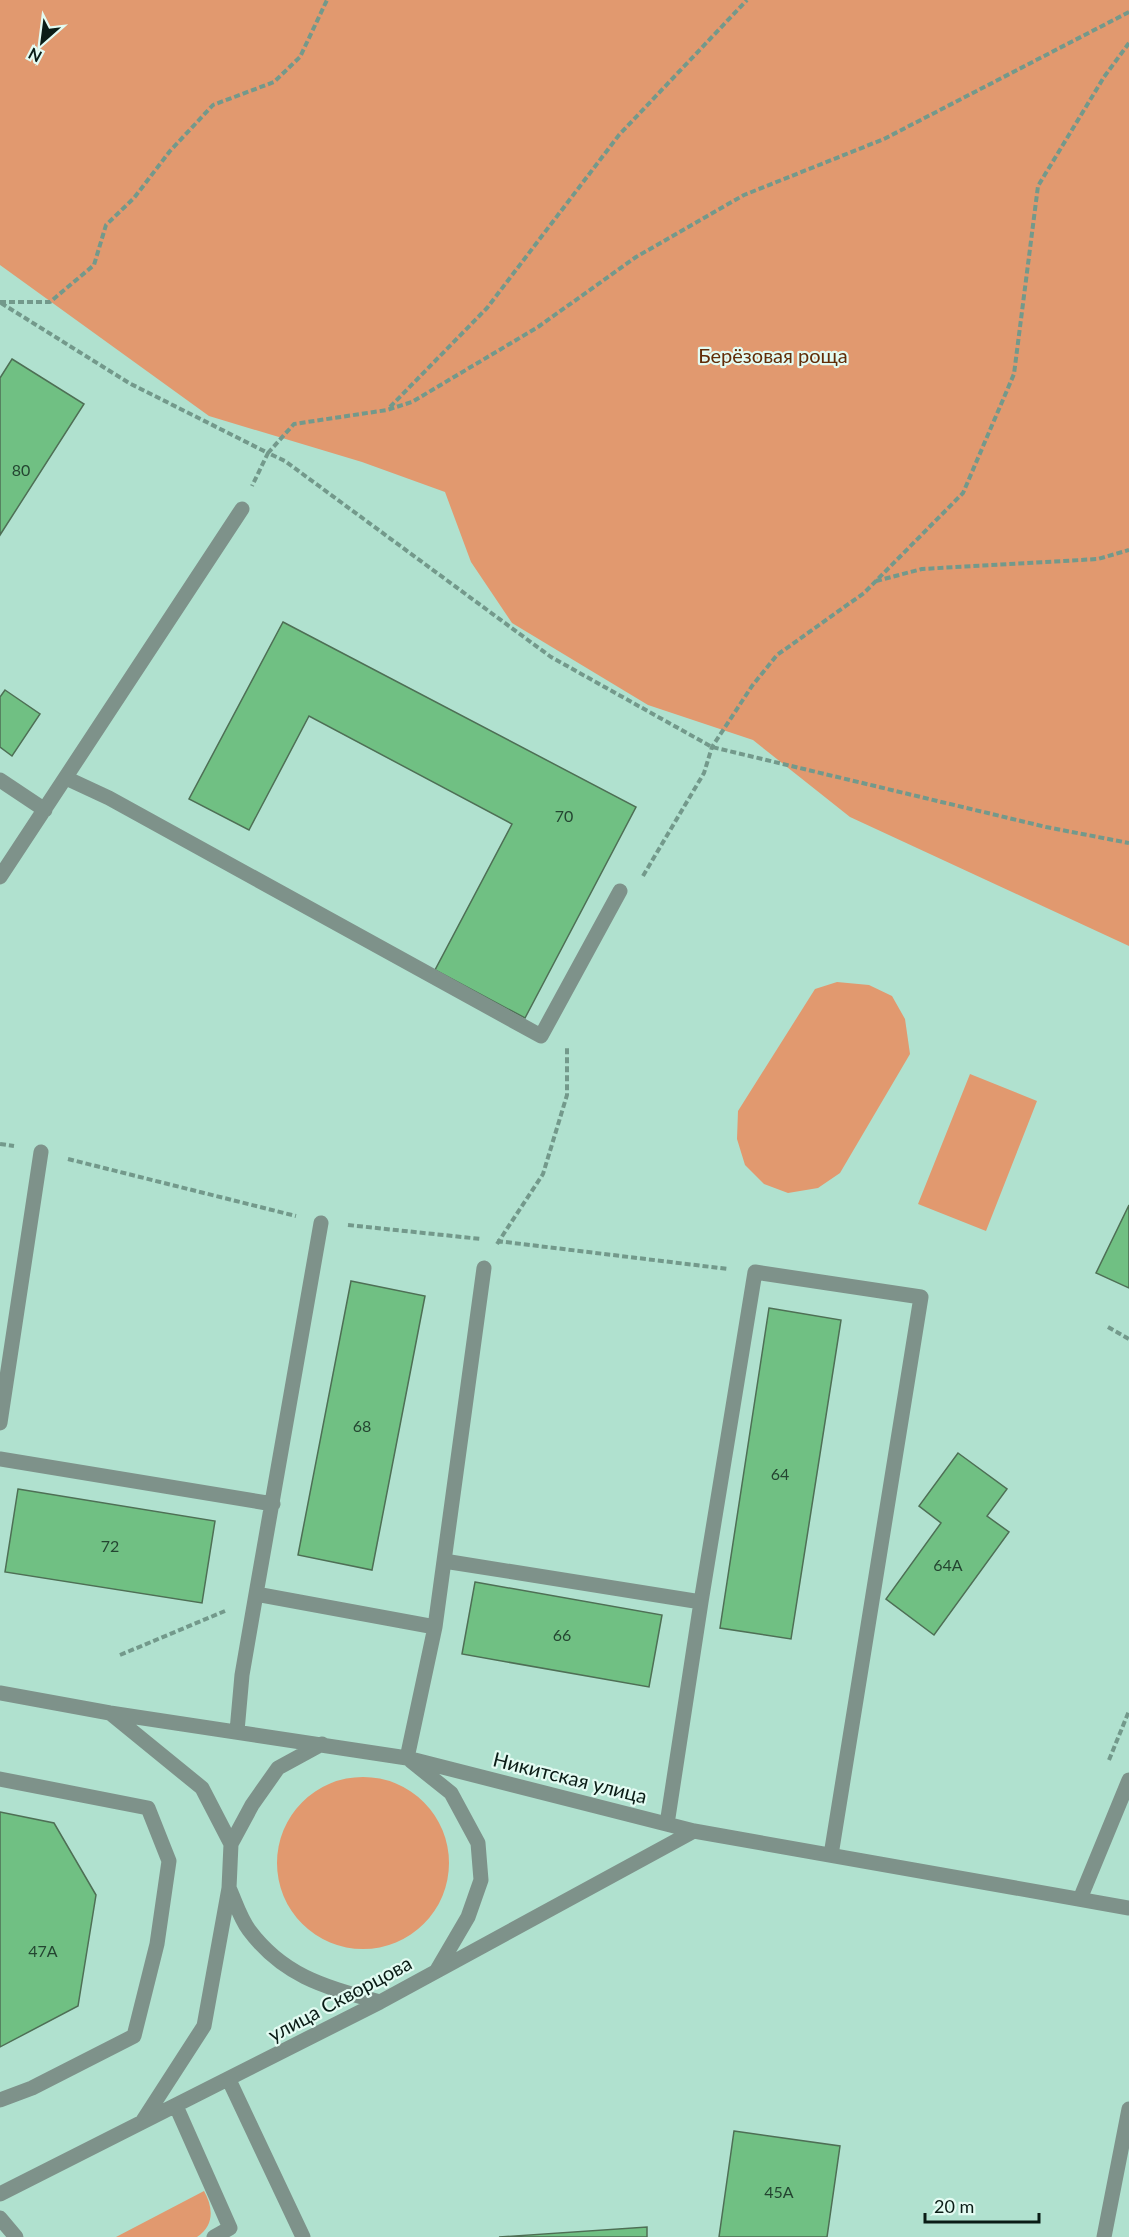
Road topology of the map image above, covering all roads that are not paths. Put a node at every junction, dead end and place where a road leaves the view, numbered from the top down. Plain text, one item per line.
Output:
1 (242, 509) road end
2 (66, 778) junction
3 (0, 780) edge
4 (45, 810) junction
5 (0, 877) edge
6 (620, 891) dead end
7 (41, 1152) road end
8 (321, 1222) road end
9 (484, 1268) road end
10 (0, 1423) edge
11 (0, 1459) edge
12 (273, 1504) junction
13 (444, 1561) junction
14 (256, 1594) junction
15 (700, 1602) junction
16 (435, 1627) junction
17 (0, 1693) edge
18 (110, 1713) junction
19 (237, 1731) junction
20 (322, 1744) junction
21 (406, 1758) junction
22 (0, 1779) edge
23 (1129, 1780) edge
24 (667, 1824) junction
25 (694, 1831) junction
26 (231, 1844) junction
27 (831, 1855) junction
28 (229, 1888) junction
29 (1080, 1899) junction
30 (1129, 1908) edge
31 (437, 1970) junction
32 (380, 2002) junction
33 (229, 2080) junction
34 (0, 2100) edge
35 (176, 2106) junction
36 (1129, 2109) edge
37 (141, 2123) junction
38 (0, 2194) edge
39 (0, 2218) edge
40 (16, 2237) edge
41 (214, 2237) edge
42 (303, 2237) edge
43 (1104, 2237) edge

1 - 2 street
2 - 4 street
2 - 6 street
3 - 4 street
4 - 5 street
7 - 10 street
8 - 12 street
9 - 13 street
11 - 12 street
12 - 14 street
13 - 15 street
13 - 16 street
14 - 16 street
14 - 19 street
15 - 24 street
15 - 27 street
16 - 21 street
17 - 18 street, Никитская улица
18 - 19 street, Никитская улица
18 - 26 street
19 - 20 street, Никитская улица
20 - 21 street, Никитская улица
20 - 26 street
21 - 24 street, Никитская улица
21 - 31 street
22 - 34 street
23 - 29 street
24 - 25 street, Никитская улица
25 - 27 street, Никитская улица
25 - 31 street, улица Скворцова
26 - 28 street
27 - 29 street, Никитская улица
28 - 32 street
28 - 37 street
29 - 30 street, Никитская улица
31 - 32 street, улица Скворцова
32 - 33 street, улица Скворцова
33 - 35 street, улица Скворцова
33 - 42 street
35 - 37 street, улица Скворцова
35 - 41 street
36 - 43 street
37 - 38 street, улица Скворцова
39 - 40 street

